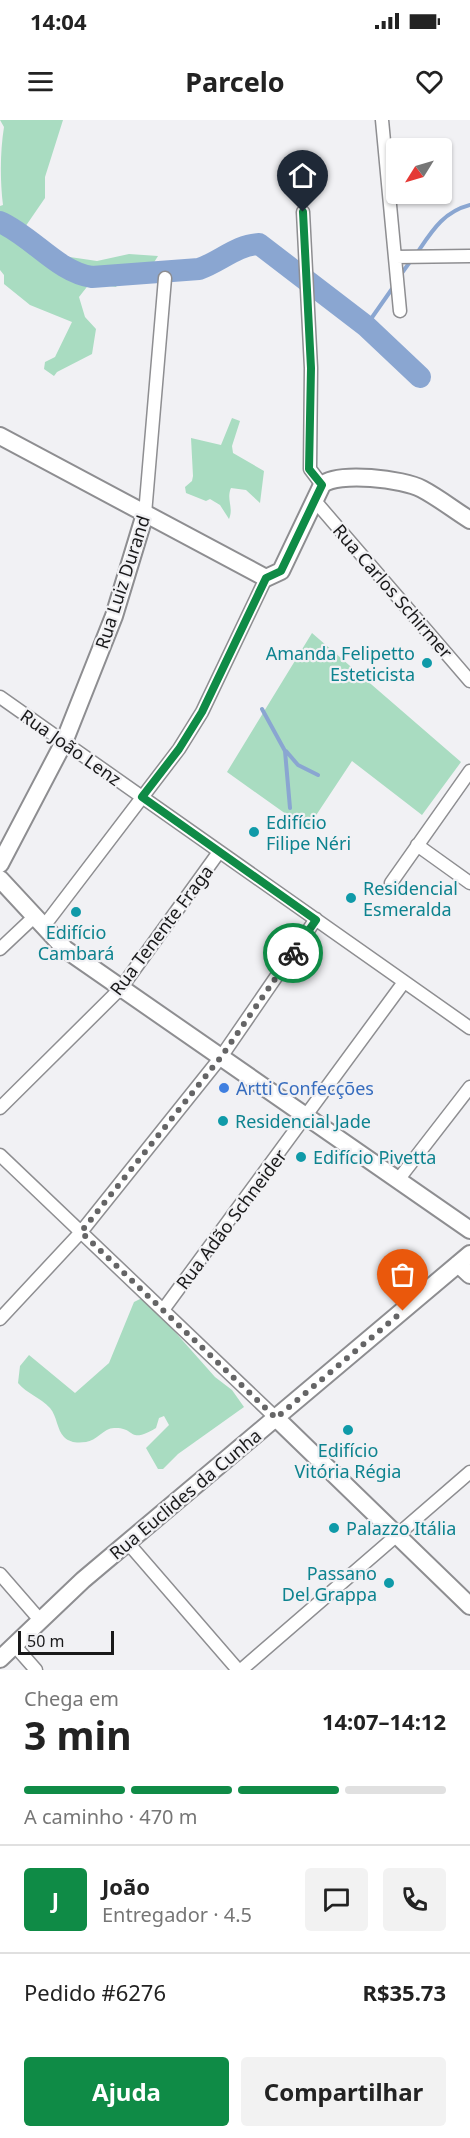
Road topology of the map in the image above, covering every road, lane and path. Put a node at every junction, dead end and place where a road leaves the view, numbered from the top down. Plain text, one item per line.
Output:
1 (382, 120) edge
2 (303, 212) dead end
3 (470, 256) edge
4 (395, 257) junction
5 (165, 278) dead end
6 (400, 311) dead end
7 (0, 436) edge
8 (318, 493) junction
9 (145, 514) junction
10 (470, 520) edge
11 (266, 578) junction
12 (470, 681) edge
13 (0, 697) edge
14 (64, 742) junction
15 (470, 771) edge
16 (142, 797) junction
17 (417, 845) junction
18 (219, 852) junction
19 (0, 864) edge
20 (0, 879) edge
21 (391, 883) dead end
22 (470, 883) edge
23 (316, 920) junction
24 (40, 921) junction
25 (0, 949) edge
26 (404, 982) junction
27 (121, 988) junction
28 (470, 1028) edge
29 (221, 1057) junction
30 (470, 1088) edge
31 (0, 1108) edge
32 (307, 1117) junction
33 (0, 1155) edge
34 (398, 1180) junction
35 (470, 1230) edge
36 (81, 1232) junction
37 (466, 1265) edge
38 (163, 1310) junction
39 (0, 1319) edge
40 (276, 1418) junction
41 (470, 1472) edge
42 (397, 1535) junction
43 (128, 1543) junction
44 (0, 1574) edge
45 (470, 1606) edge
46 (40, 1620) junction
47 (15, 1646) junction
48 (0, 1659) edge
49 (0, 1669) edge
50 (36, 1670) edge
51 (239, 1670) edge

1 - 4 street
2 - 8 street, Rua Carlos Schirmer
3 - 4 street
4 - 6 street
5 - 9 street, Rua Luiz Durand
7 - 9 street
8 - 10 street
8 - 11 street
8 - 12 street, Rua Carlos Schirmer
9 - 11 street
9 - 14 street, Rua Luiz Durand
11 - 16 street
13 - 14 street, Rua João Lenz
14 - 16 street, Rua João Lenz
14 - 19 street, Rua Luiz Durand
15 - 17 street
16 - 18 street, Rua João Lenz
16 - 24 street
17 - 21 street
17 - 22 street
18 - 23 street, Rua João Lenz
18 - 27 street, Rua Tenente Fraga
20 - 24 street
23 - 26 street, Rua João Lenz
23 - 29 street
24 - 25 street
24 - 27 street
26 - 28 street, Rua João Lenz
26 - 32 street, Rua Adão Schneider
27 - 29 street
27 - 31 street, Rua Tenente Fraga
29 - 32 street
29 - 36 street
30 - 34 street
32 - 34 street
32 - 38 street, Rua Adão Schneider
33 - 36 street
34 - 35 street
36 - 38 street
36 - 39 street
37 - 40 street, Rua Euclides da Cunha
38 - 40 street
40 - 42 street
40 - 43 street, Rua Euclides da Cunha
41 - 42 street
42 - 45 street
42 - 51 street
43 - 46 street, Rua Euclides da Cunha
43 - 51 street
44 - 46 street
46 - 47 street, Rua Euclides da Cunha
47 - 48 street, Rua Euclides da Cunha
47 - 49 street, Rua Euclides da Cunha
47 - 50 street

